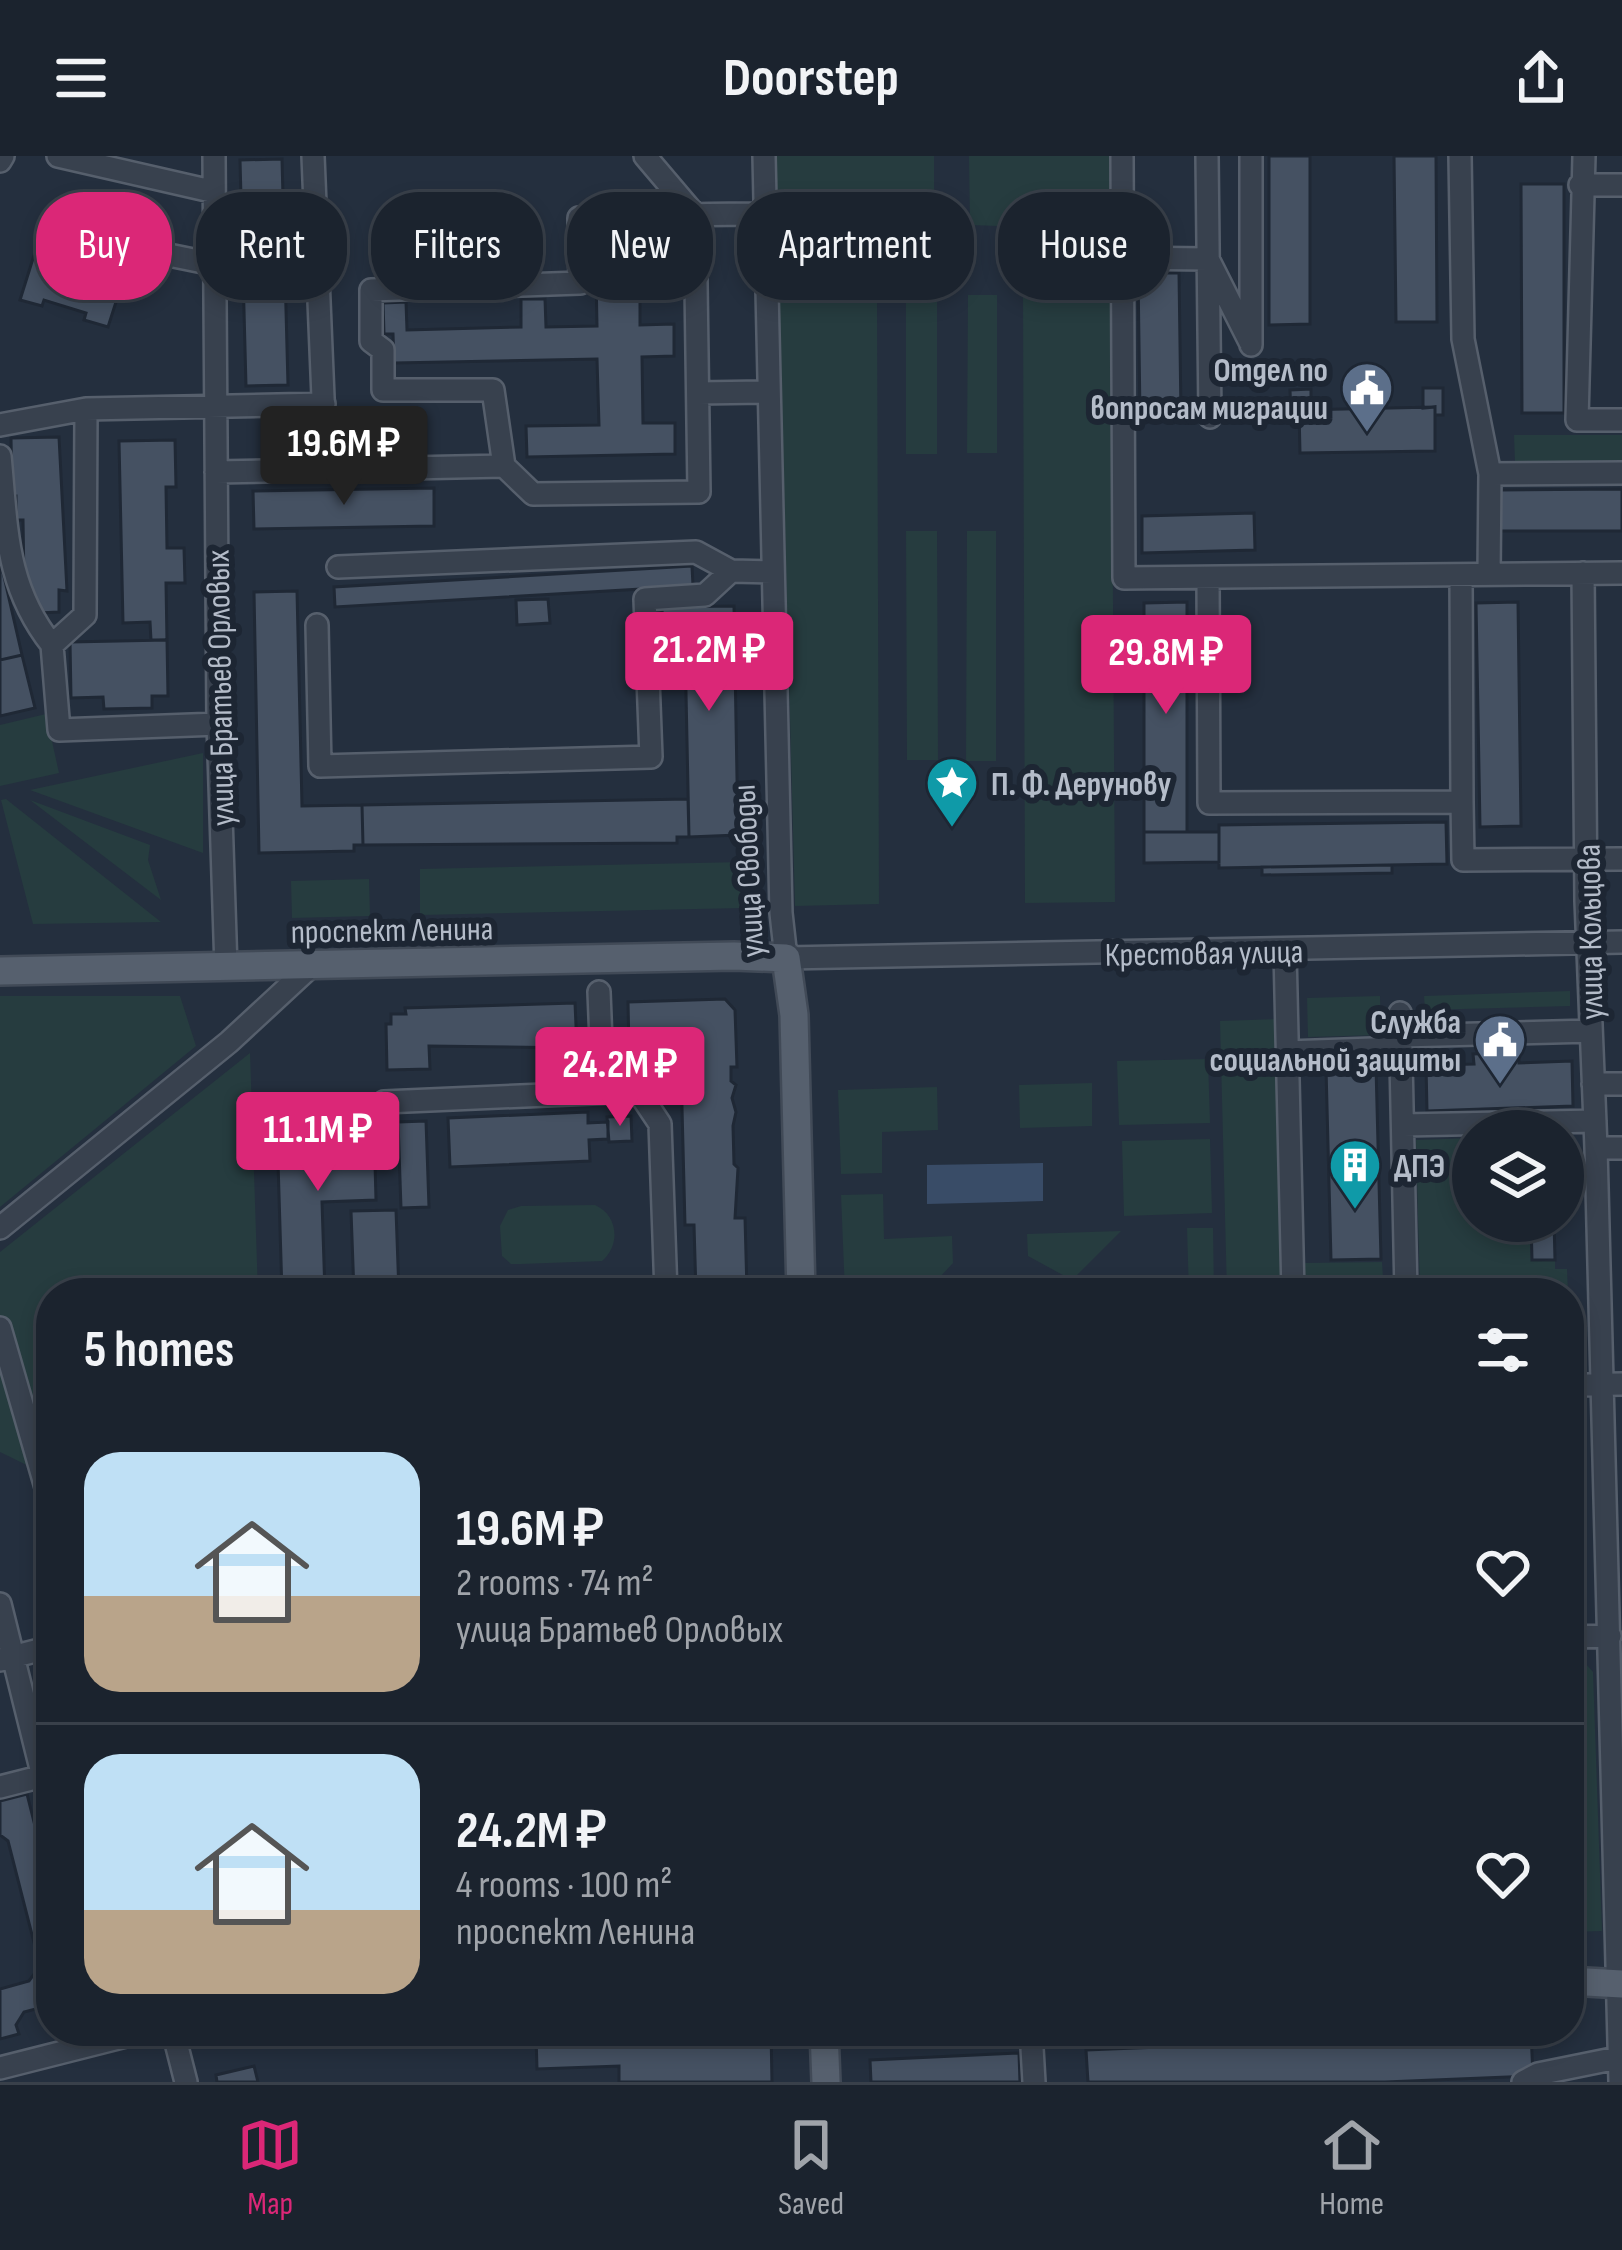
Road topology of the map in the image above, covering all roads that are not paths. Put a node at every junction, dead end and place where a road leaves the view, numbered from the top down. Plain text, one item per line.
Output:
1 (58, 156) edge
2 (214, 156) edge
3 (314, 156) edge
4 (645, 156) edge
5 (764, 156) edge
6 (1122, 156) edge
7 (1207, 156) edge
8 (1251, 156) edge
9 (1460, 156) edge
10 (1583, 156) edge
11 (1580, 184) junction
12 (1622, 185) edge
13 (211, 191) joint
14 (676, 192) edge
15 (765, 192) edge
16 (1122, 192) edge
17 (1170, 259) edge
18 (1208, 259) junction
19 (567, 283) edge
20 (214, 300) edge
21 (696, 300) edge
22 (767, 300) edge
23 (1121, 300) edge
24 (769, 392) junction
25 (698, 393) junction
26 (324, 404) junction
27 (216, 405) junction
28 (86, 410) junction
29 (1210, 417) dead end
30 (1622, 420) edge
31 (0, 425) edge
32 (0, 456) edge
33 (504, 466) junction
34 (326, 470) junction
35 (216, 472) junction
36 (1622, 473) edge
37 (1490, 474) junction
38 (338, 567) dead end
39 (731, 571) junction
40 (772, 572) junction
41 (1583, 573) junction
42 (1622, 573) edge
43 (1462, 574) junction
44 (1489, 574) junction
45 (1208, 578) junction
46 (317, 625) dead end
47 (52, 645) junction
48 (218, 724) junction
49 (1462, 802) junction
50 (1622, 859) edge
51 (1588, 860) junction
52 (1622, 942) edge
53 (1587, 944) junction
54 (1285, 950) junction
55 (787, 958) junction
56 (310, 967) junction
57 (226, 968) junction
58 (0, 971) edge
59 (599, 992) dead end
60 (1591, 1030) junction
61 (1400, 1032) junction
62 (1287, 1052) junction
63 (1593, 1084) junction
64 (1622, 1084) edge
65 (603, 1091) junction
66 (385, 1102) dead end
67 (1594, 1121) junction
68 (1403, 1125) junction
69 (1596, 1148) junction
70 (1622, 1148) edge
71 (0, 1228) edge
72 (665, 1278) edge
73 (801, 1278) edge
74 (1293, 1278) edge
75 (1406, 1278) edge
76 (0, 1328) edge
77 (1612, 1384) edge
78 (36, 1448) edge
79 (0, 1604) edge
80 (1610, 1636) junction
81 (1584, 1637) edge
82 (7, 1658) edge
83 (1616, 1661) edge
84 (1617, 1741) edge
85 (36, 1743) edge
86 (36, 1778) edge
87 (0, 1786) edge
88 (1584, 1982) edge
89 (1620, 1984) edge
90 (74, 2046) edge
91 (177, 2046) edge
92 (825, 2046) edge
93 (1032, 2046) edge
94 (1621, 2057) edge
95 (0, 2068) edge
96 (186, 2082) edge
97 (826, 2082) edge
98 (1034, 2082) edge
99 (1522, 2082) edge
100 (1620, 2082) edge

1 - 13 street
2 - 13 street, улица Братьев Орловых
3 - 26 street
4 - 14 street
5 - 15 street, улица Свободы
6 - 16 street
7 - 18 street
8 - 18 street
9 - 37 street
10 - 11 street
11 - 12 street
11 - 30 street
17 - 18 street
18 - 29 street
19 - 33 street
20 - 27 street, улица Братьев Орловых
21 - 25 street
22 - 24 street, улица Свободы
23 - 45 street
24 - 25 street
24 - 40 street, улица Свободы
25 - 33 street
26 - 27 street
26 - 34 street
27 - 28 street
27 - 35 street, улица Братьев Орловых
28 - 31 street
28 - 47 street
32 - 47 street
33 - 34 street
34 - 35 street
35 - 48 street, улица Братьев Орловых
36 - 37 street
37 - 44 street
38 - 39 street
39 - 40 street
39 - 46 street
40 - 55 street, улица Свободы
41 - 42 street
41 - 44 street
41 - 51 street, улица Кольцова
43 - 44 street
43 - 45 street
43 - 49 street
45 - 49 street
47 - 48 street
48 - 57 street, улица Братьев Орловых
49 - 51 street
50 - 51 street
51 - 53 street, улица Кольцова
52 - 53 street, Крестовая улица
53 - 54 street, Крестовая улица
53 - 60 street, улица Кольцова
54 - 55 street, Крестовая улица
54 - 62 street
55 - 56 main road, проспект Ленина
55 - 73 main road, улица Свободы
56 - 57 main road, проспект Ленина
56 - 71 street
57 - 58 main road, проспект Ленина
59 - 65 street
60 - 61 street
60 - 63 street, улица Кольцова
61 - 62 street
61 - 68 street
62 - 74 street
63 - 64 street
63 - 67 street, улица Кольцова
65 - 66 street
65 - 72 street
67 - 68 street
67 - 69 street, улица Кольцова
68 - 75 street
69 - 70 street
69 - 77 street, улица Кольцова
76 - 78 street
77 - 80 street, улица Кольцова
79 - 82 street
80 - 81 street
80 - 83 street, улица Кольцова
82 - 85 street
83 - 84 street, улица Кольцова
84 - 89 street, улица Кольцова
86 - 87 street
88 - 89 main road
89 - 94 street, улица Кольцова
90 - 95 street
91 - 96 street
92 - 97 main road
93 - 98 street
94 - 99 street
94 - 100 street, улица Кольцова

